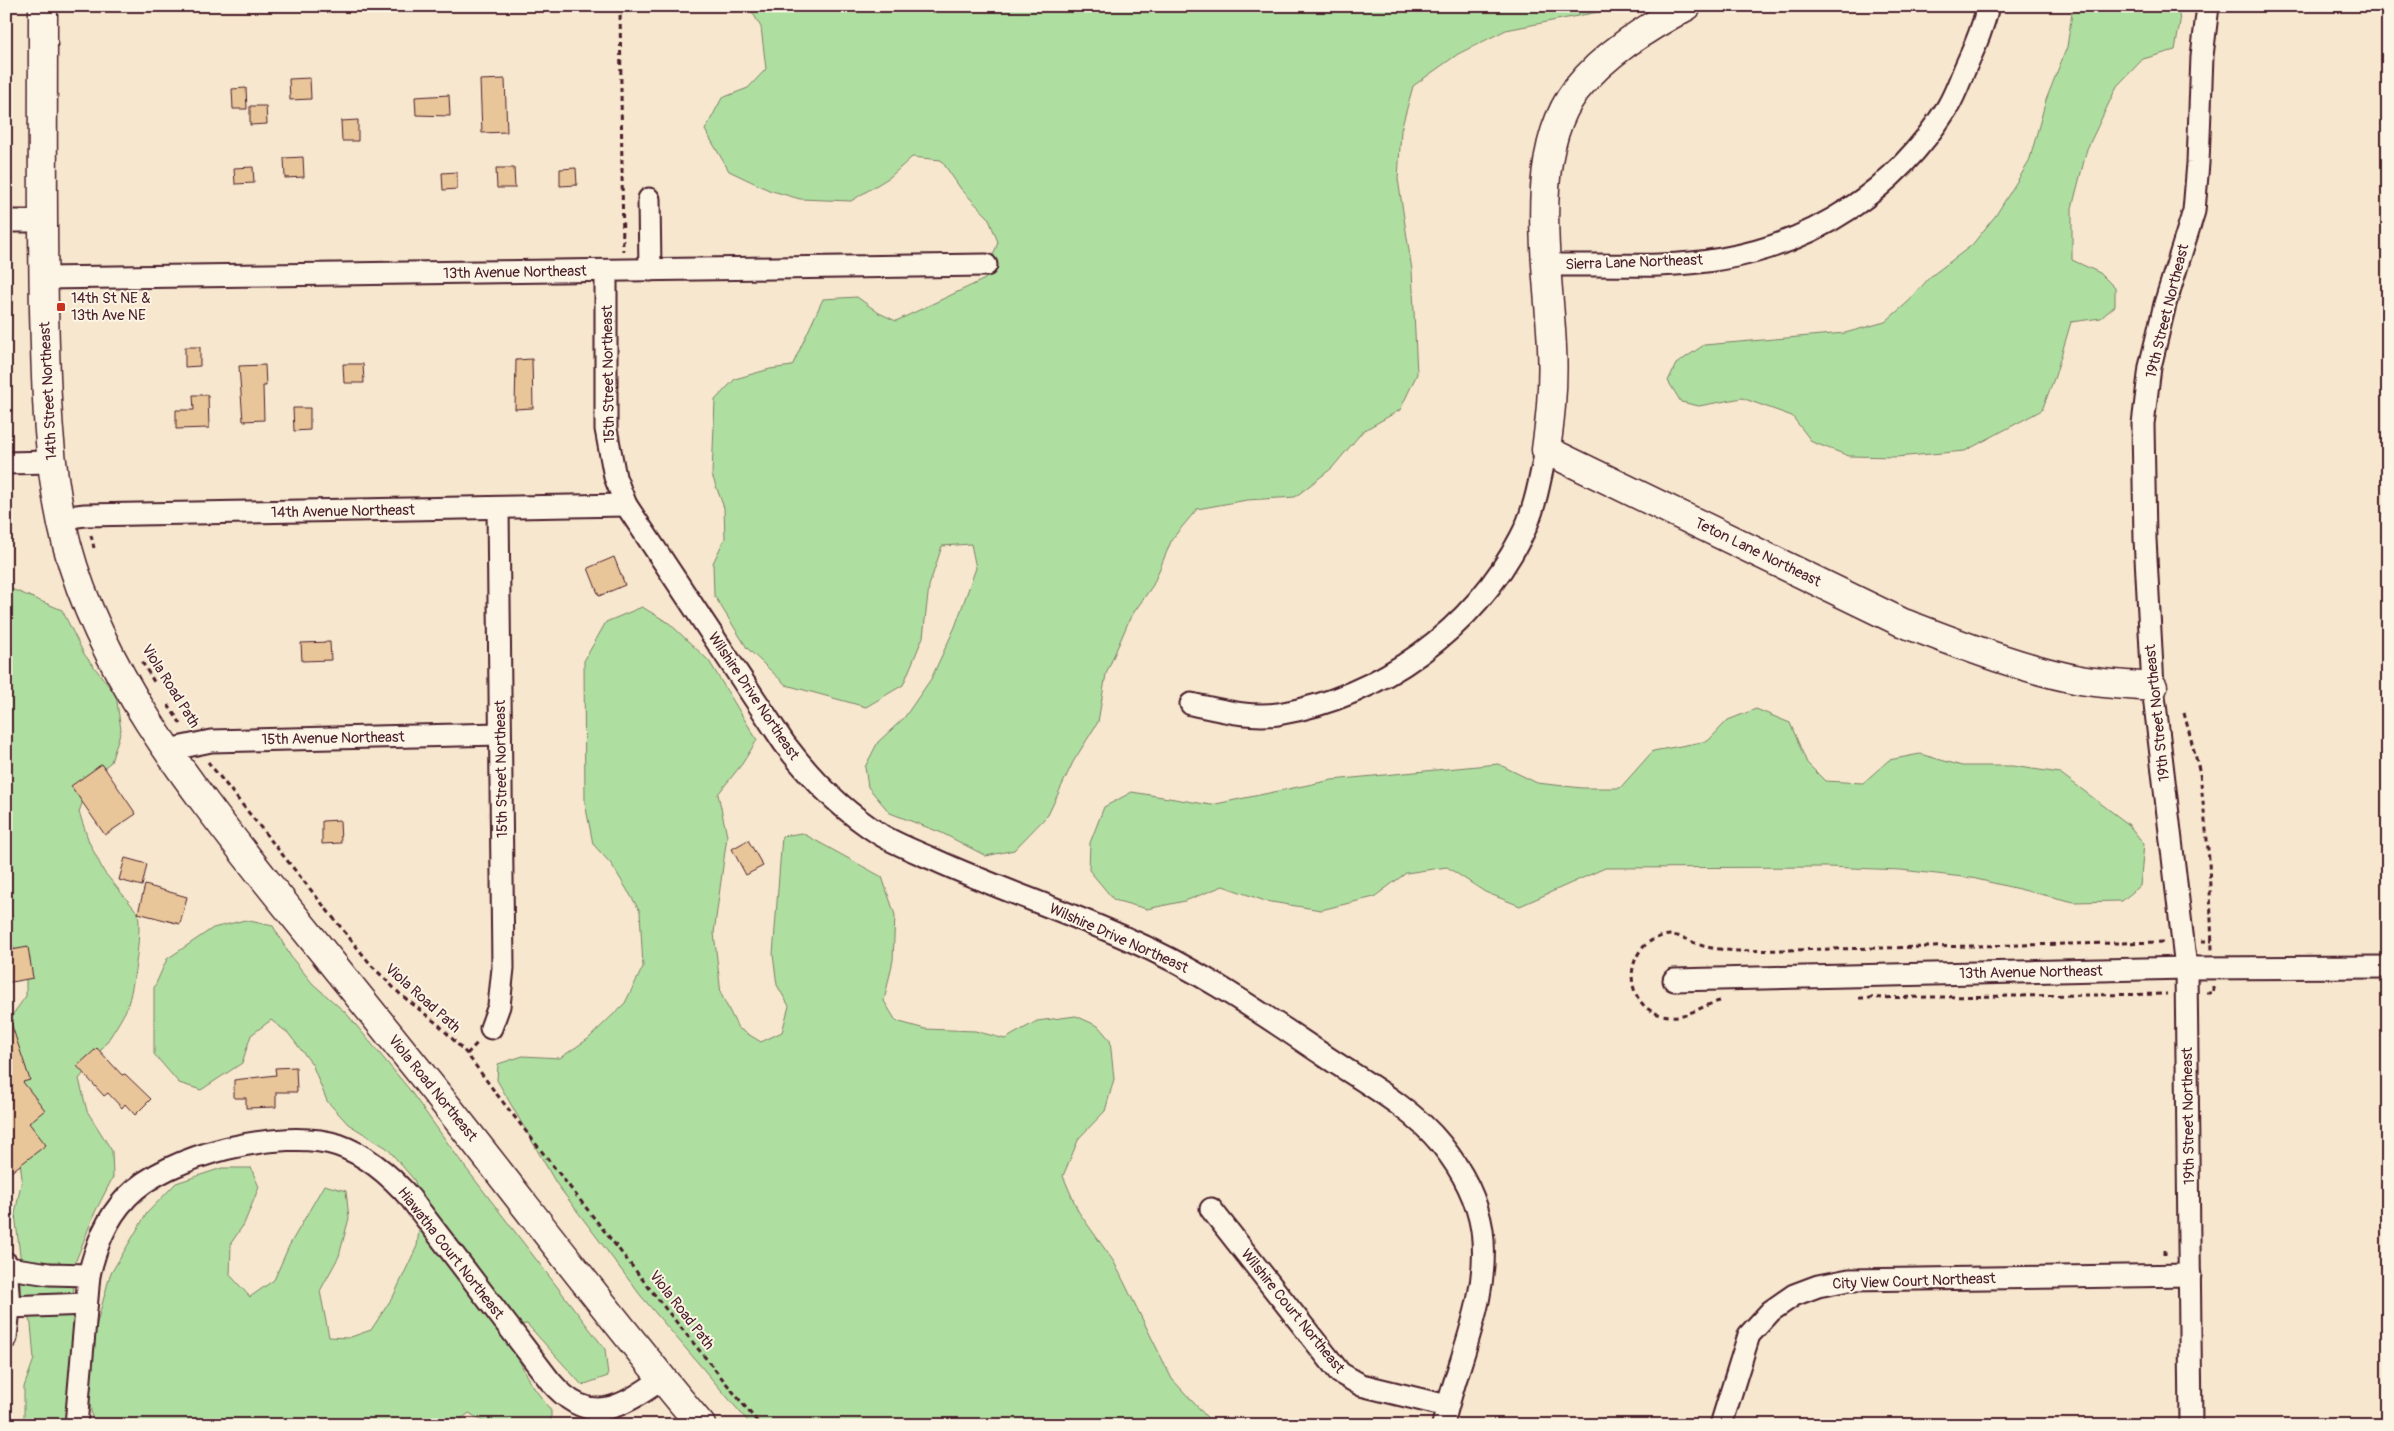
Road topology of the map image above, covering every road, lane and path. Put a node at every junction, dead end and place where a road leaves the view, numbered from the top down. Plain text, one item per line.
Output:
1 (43, 6) edge
2 (620, 6) edge
3 (1687, 6) edge
4 (1988, 6) edge
5 (2208, 6) edge
6 (649, 199) dead end
7 (6, 221) edge
8 (43, 221) junction
9 (986, 265) dead end
10 (1547, 265) junction
11 (650, 270) junction
12 (615, 271) junction
13 (43, 278) junction
14 (1546, 450) junction
15 (51, 462) junction
16 (6, 463) edge
17 (626, 505) junction
18 (498, 508) junction
19 (61, 518) junction
20 (92, 540) dead end
21 (96, 554) dead end
22 (140, 657) dead end
23 (157, 687) dead end
24 (2152, 687) junction
25 (166, 702) dead end
26 (1191, 704) dead end
27 (2184, 713) dead end
28 (500, 734) junction
29 (194, 743) junction
30 (168, 750) junction
31 (2212, 941) dead end
32 (2186, 968) junction
33 (2388, 968) edge
34 (1674, 980) dead end
35 (491, 1028) dead end
36 (1210, 1209) dead end
37 (7, 1265) edge
38 (89, 1275) junction
39 (2190, 1275) junction
40 (86, 1304) junction
41 (9, 1308) junction
42 (6, 1338) edge
43 (662, 1379) junction
44 (1445, 1416) edge
45 (76, 1425) edge
46 (701, 1425) edge
47 (760, 1425) edge
48 (1721, 1425) edge
49 (2190, 1425) edge

1 - 8 main road, 14th Street Northeast
2 - 12 path
3 - 10 main road
4 - 10 street, Sierra Lane Northeast
5 - 24 street, 19th Street Northeast
6 - 11 street
7 - 8 street
8 - 13 main road, 14th Street Northeast
9 - 11 street, 13th Avenue Northeast
10 - 14 main road
11 - 12 street, 13th Avenue Northeast
12 - 13 street, 13th Avenue Northeast
12 - 17 street, 15th Street Northeast
13 - 15 main road, 14th Street Northeast
14 - 24 main road, Teton Lane Northeast
14 - 26 street
15 - 16 street
15 - 19 main road, 14th Street Northeast
17 - 18 street, 14th Avenue Northeast
17 - 44 street, Wilshire Drive Northeast
18 - 19 street, 14th Avenue Northeast
18 - 28 street, 15th Street Northeast
19 - 30 main road, 14th Street Northeast
20 - 21 path
22 - 23 path, Viola Road Path
24 - 32 street, 19th Street Northeast
25 - 29 path, Viola Road Path
27 - 31 path
28 - 29 street, 15th Avenue Northeast
28 - 35 street, 15th Street Northeast
29 - 30 street, 15th Avenue Northeast
29 - 47 path, Viola Road Path
30 - 43 main road, Viola Road Northeast
32 - 33 street, 13th Avenue Northeast
32 - 34 street, 13th Avenue Northeast
32 - 39 street, 19th Street Northeast
36 - 44 street, Wilshire Court Northeast
37 - 38 street
37 - 41 street
38 - 40 street, Hiawatha Court Northeast
38 - 43 street, Hiawatha Court Northeast
39 - 48 street, City View Court Northeast
39 - 49 street, 19th Street Northeast
40 - 41 street
40 - 45 street, Hiawatha Court Northeast
41 - 42 street
43 - 46 main road, Viola Road Northeast

